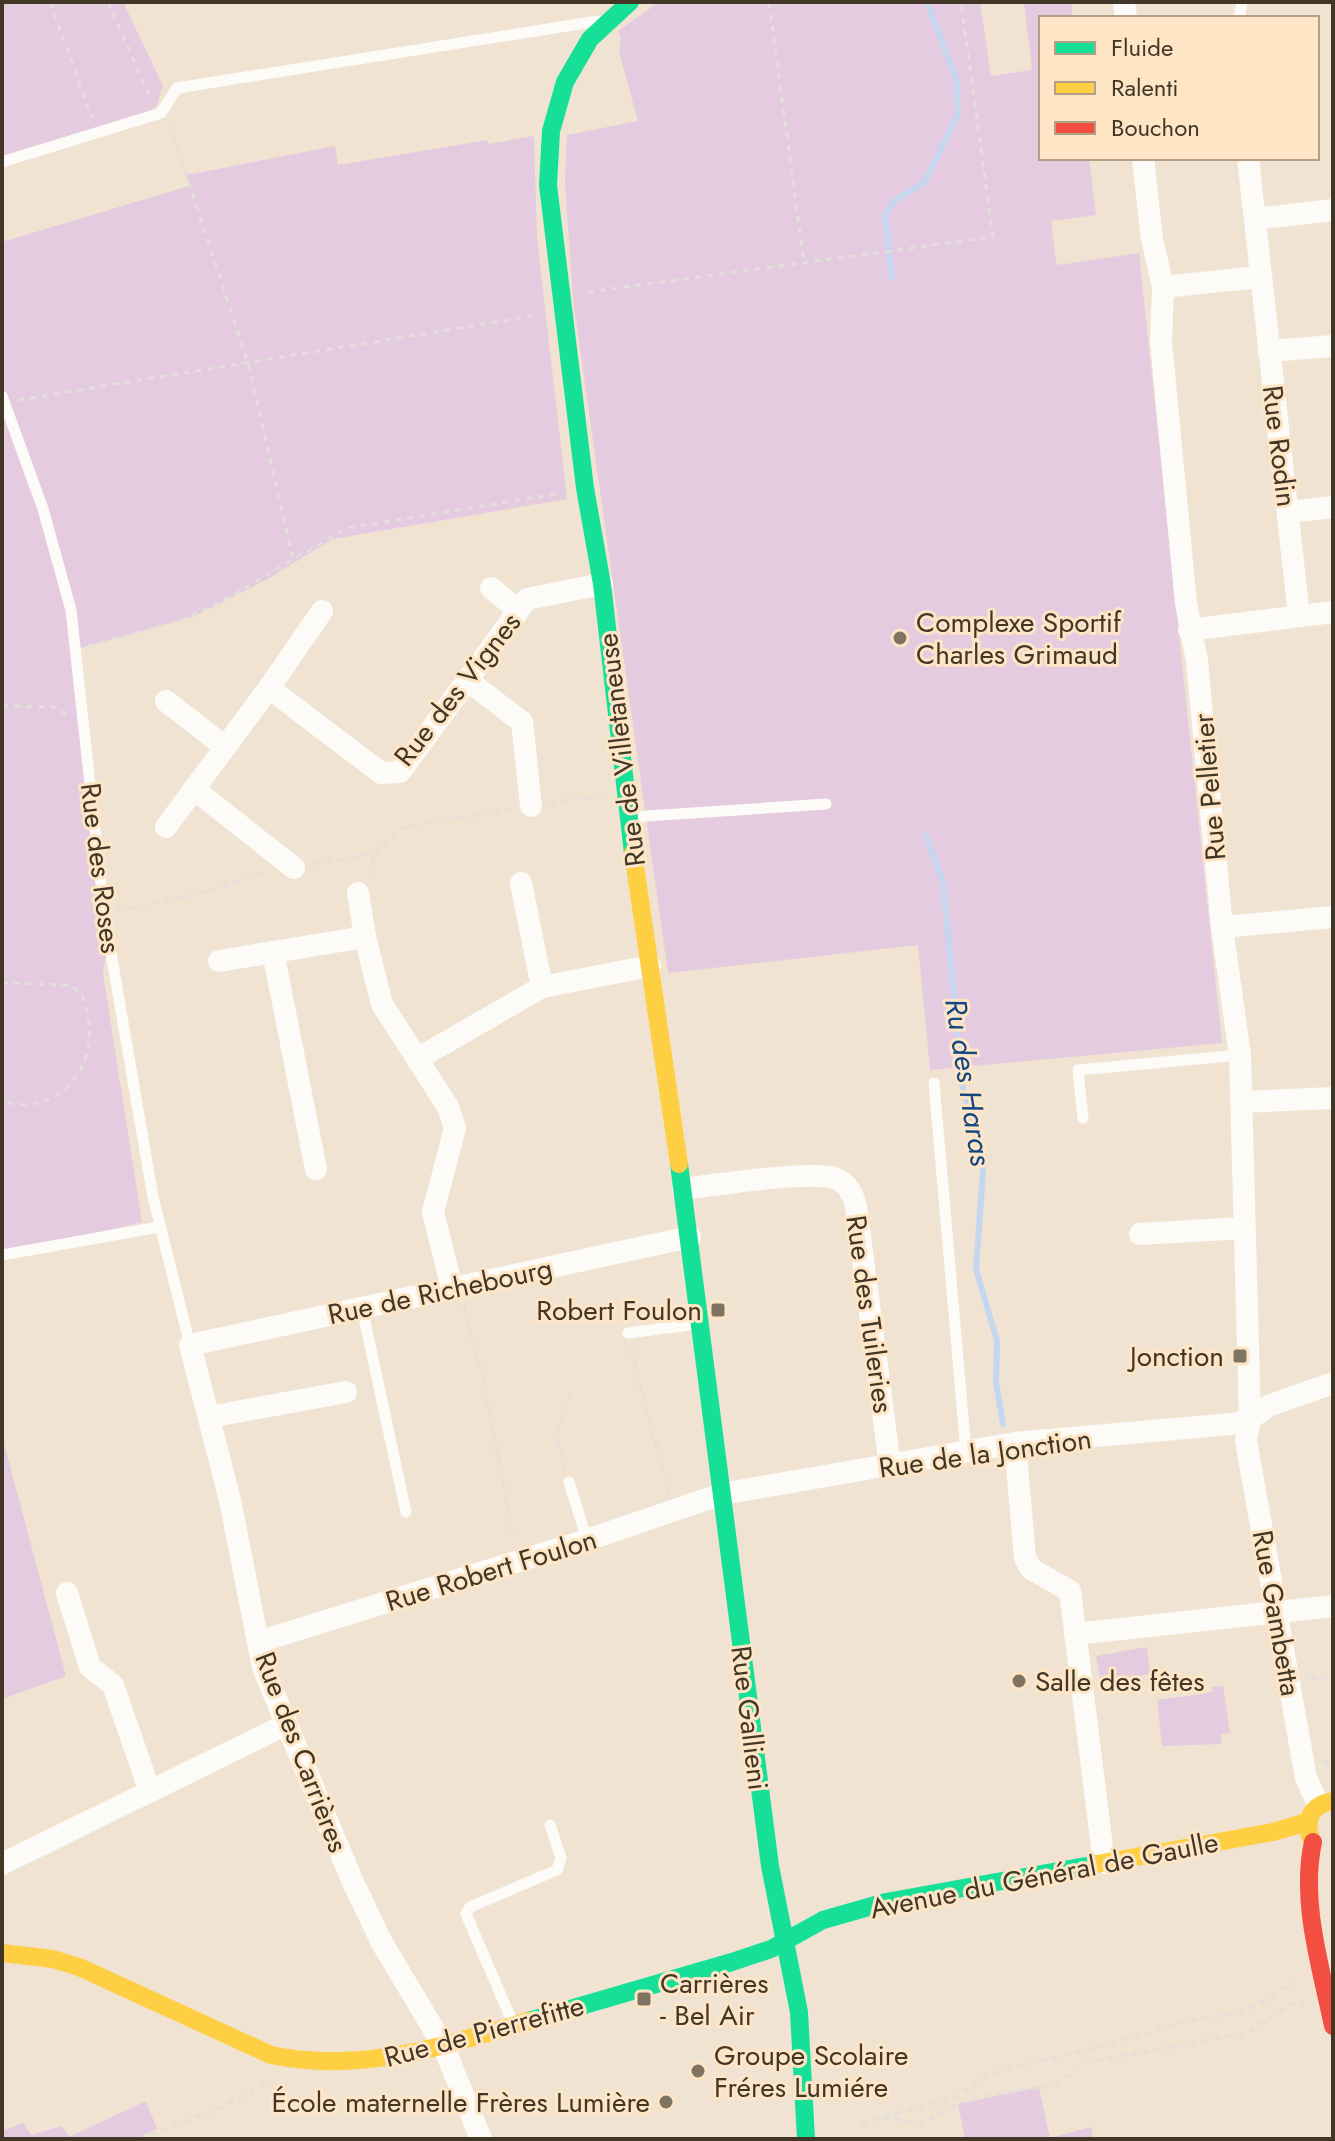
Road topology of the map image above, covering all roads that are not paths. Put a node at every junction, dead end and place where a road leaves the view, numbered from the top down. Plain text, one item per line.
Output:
1 (630, 2) edge
2 (606, 20) junction
3 (1143, 160) edge
4 (1248, 160) edge
5 (2, 162) edge
6 (1333, 210) edge
7 (1255, 219) junction
8 (1259, 277) junction
9 (1163, 287) junction
10 (1333, 346) edge
11 (1269, 351) junction
12 (3, 399) edge
13 (1333, 507) edge
14 (1289, 512) junction
15 (602, 584) junction
16 (491, 588) dead end
17 (518, 610) junction
18 (322, 611) dead end
19 (1333, 612) edge
20 (1299, 616) junction
21 (1189, 630) junction
22 (467, 680) junction
23 (269, 688) junction
24 (166, 701) dead end
25 (225, 747) junction
26 (194, 789) junction
27 (826, 804) dead end
28 (531, 806) road end
29 (628, 818) junction
30 (166, 827) dead end
31 (294, 868) road end
32 (521, 883) dead end
33 (358, 893) dead end
34 (1333, 917) edge
35 (1222, 927) junction
36 (365, 937) junction
37 (273, 952) junction
38 (219, 961) dead end
39 (650, 966) junction
40 (542, 987) junction
41 (1240, 1055) junction
42 (417, 1059) junction
43 (934, 1083) dead end
44 (1333, 1098) edge
45 (1243, 1102) junction
46 (1083, 1118) dead end
47 (316, 1169) dead end
48 (683, 1189) junction
49 (159, 1227) junction
50 (1243, 1228) junction
51 (1140, 1234) dead end
52 (690, 1237) junction
53 (2, 1255) edge
54 (456, 1287) junction
55 (362, 1308) junction
56 (702, 1323) junction
57 (628, 1333) road end
58 (190, 1345) junction
59 (1333, 1383) edge
60 (346, 1392) dead end
61 (209, 1417) junction
62 (1250, 1419) junction
63 (1015, 1443) junction
64 (966, 1452) junction
65 (890, 1466) junction
66 (569, 1482) road end
67 (722, 1494) junction
68 (406, 1512) dead end
69 (587, 1540) junction
70 (67, 1593) dead end
71 (1333, 1606) edge
72 (1277, 1613) junction
73 (1075, 1634) junction
74 (258, 1642) junction
75 (287, 1724) junction
76 (149, 1789) junction
77 (1319, 1809) edge
78 (550, 1825) dead end
79 (1313, 1842) junction
80 (1333, 1849) edge
81 (1104, 1863) junction
82 (2, 1864) edge
83 (1310, 1900) junction
84 (786, 1940) junction
85 (2, 1953) edge
86 (513, 2024) junction
87 (1333, 2026) edge
88 (443, 2045) junction
89 (481, 2139) edge
90 (806, 2139) edge

1 - 2 street, Rue de Villetaneuse
2 - 5 lane
2 - 15 street, Rue de Villetaneuse
3 - 9 street, Rue Pelletier
4 - 7 street, Rue Rodin
6 - 7 street
7 - 8 street, Rue Rodin
8 - 9 street
8 - 11 street, Rue Rodin
9 - 21 street, Rue Pelletier
10 - 11 street
11 - 14 street, Rue Rodin
12 - 49 lane, Rue des Roses
13 - 14 street
14 - 20 street, Rue Rodin
15 - 17 street, Rue des Vignes
15 - 29 street, Rue de Villetaneuse
16 - 17 street
17 - 22 street, Rue des Vignes
18 - 23 street
19 - 20 street
20 - 21 street
21 - 35 street, Rue Pelletier
22 - 23 street, Rue des Vignes
22 - 28 street
23 - 25 street
24 - 25 street
25 - 26 street
26 - 30 street
26 - 31 street
27 - 29 lane
29 - 39 street, Rue de Villetaneuse
32 - 40 street
33 - 36 street
34 - 35 street
35 - 41 street, Rue Pelletier
36 - 37 street
36 - 42 street
37 - 38 street
37 - 47 street
39 - 40 street
39 - 48 street, Rue de Villetaneuse
40 - 42 street
41 - 45 street, Rue Pelletier
41 - 46 lane
42 - 54 street
43 - 64 lane
44 - 45 street
45 - 50 street, Rue Pelletier
48 - 52 street, Rue de Villetaneuse
48 - 65 street, Rue des Tuileries
49 - 53 lane
49 - 58 lane, Rue des Roses
50 - 51 street
50 - 62 street, Rue Pelletier
52 - 54 street, Rue de Richebourg
52 - 56 street, Rue de Villetaneuse
54 - 55 street, Rue de Richebourg
55 - 58 street, Rue de Richebourg
55 - 68 lane
56 - 57 lane
56 - 67 street, Rue de Villetaneuse
58 - 61 street, Rue des Carrières
59 - 62 street, Rue de la Jonction
60 - 61 street
61 - 74 street, Rue des Carrières
62 - 63 street, Rue de la Jonction
62 - 72 street, Rue Gambetta
63 - 64 street, Rue de la Jonction
63 - 73 street
64 - 65 street, Rue de la Jonction
65 - 67 street, Rue de la Jonction
66 - 69 lane
67 - 69 street, Rue Robert Foulon
67 - 84 street, Rue Gallieni
69 - 74 street, Rue Robert Foulon
70 - 76 street
71 - 72 street
72 - 73 street
72 - 77 street, Rue Gambetta
73 - 81 street
74 - 75 street, Rue des Carrières
75 - 76 street
75 - 88 street, Rue des Carrières
76 - 82 street
77 - 79 street
77 - 81 street, Avenue du Général de Gaulle
78 - 86 lane
79 - 80 street
79 - 83 street
80 - 83 street
81 - 84 street, Avenue du Général de Gaulle
83 - 87 street
84 - 86 street, Rue de Pierrefitte
84 - 90 street, Rue Gallieni
85 - 88 street, Rue de Pierrefitte
86 - 88 street, Rue de Pierrefitte
88 - 89 street, Rue des Carrières

